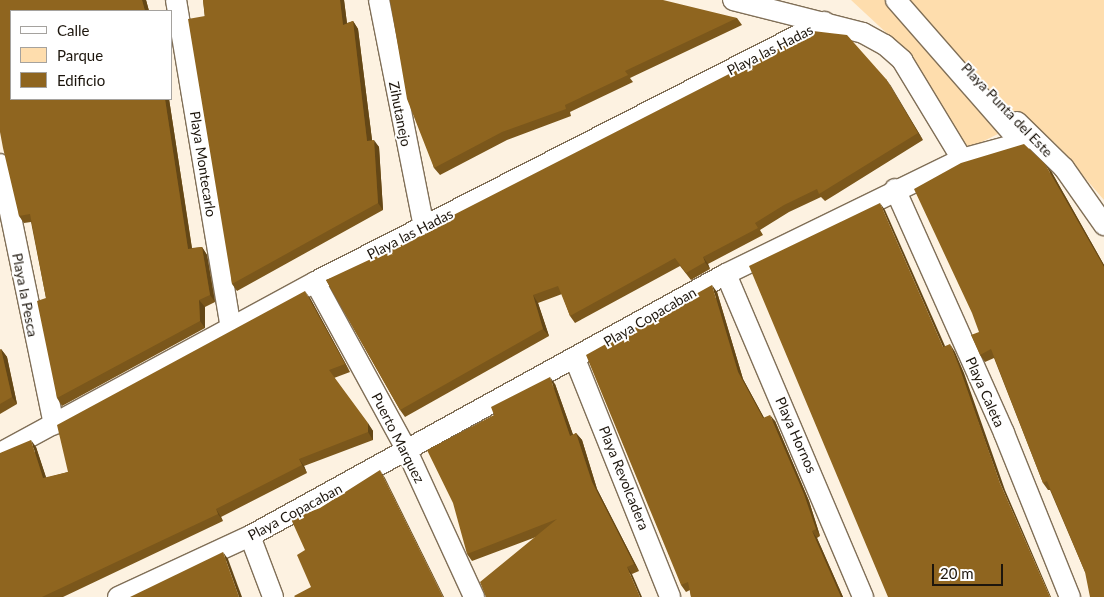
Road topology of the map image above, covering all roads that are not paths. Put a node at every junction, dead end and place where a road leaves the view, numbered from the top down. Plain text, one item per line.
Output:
1 (176, 0) edge
2 (379, 0) edge
3 (733, 0) edge
4 (896, 0) edge
5 (905, 0) edge
6 (824, 22) junction
7 (962, 159) junction
8 (0, 164) edge
9 (895, 189) junction
10 (1104, 225) edge
11 (424, 227) junction
12 (726, 274) junction
13 (315, 282) junction
14 (231, 327) junction
15 (575, 360) junction
16 (54, 424) junction
17 (407, 451) junction
18 (0, 453) edge
19 (250, 536) junction
20 (118, 597) edge
21 (273, 597) edge
22 (474, 597) edge
23 (670, 597) edge
24 (863, 597) edge
25 (1070, 597) edge

1 - 14 street, Playa Montecarlo
2 - 11 street, Zihutanejo
3 - 6 street
4 - 7 street, Playa Copacaban
5 - 10 street, Playa Punta del Este
6 - 7 street
6 - 11 street, Playa las Hadas
7 - 9 street, Playa Copacaban
8 - 16 street, Playa la Pesca
9 - 12 street, Playa Copacaban
9 - 25 street, Playa Caleta
11 - 13 street, Playa las Hadas
12 - 15 street, Playa Copacaban
12 - 24 street, Playa Hornos
13 - 14 street, Playa las Hadas
13 - 17 street, Puerto Marquez
14 - 16 street, Playa las Hadas
15 - 17 street, Playa Copacaban
15 - 23 street, Playa Revolcadera
16 - 18 street, Playa las Hadas
17 - 19 street, Playa Copacaban
17 - 22 street, Puerto Marquez
19 - 20 street, Playa Copacaban
19 - 21 street

